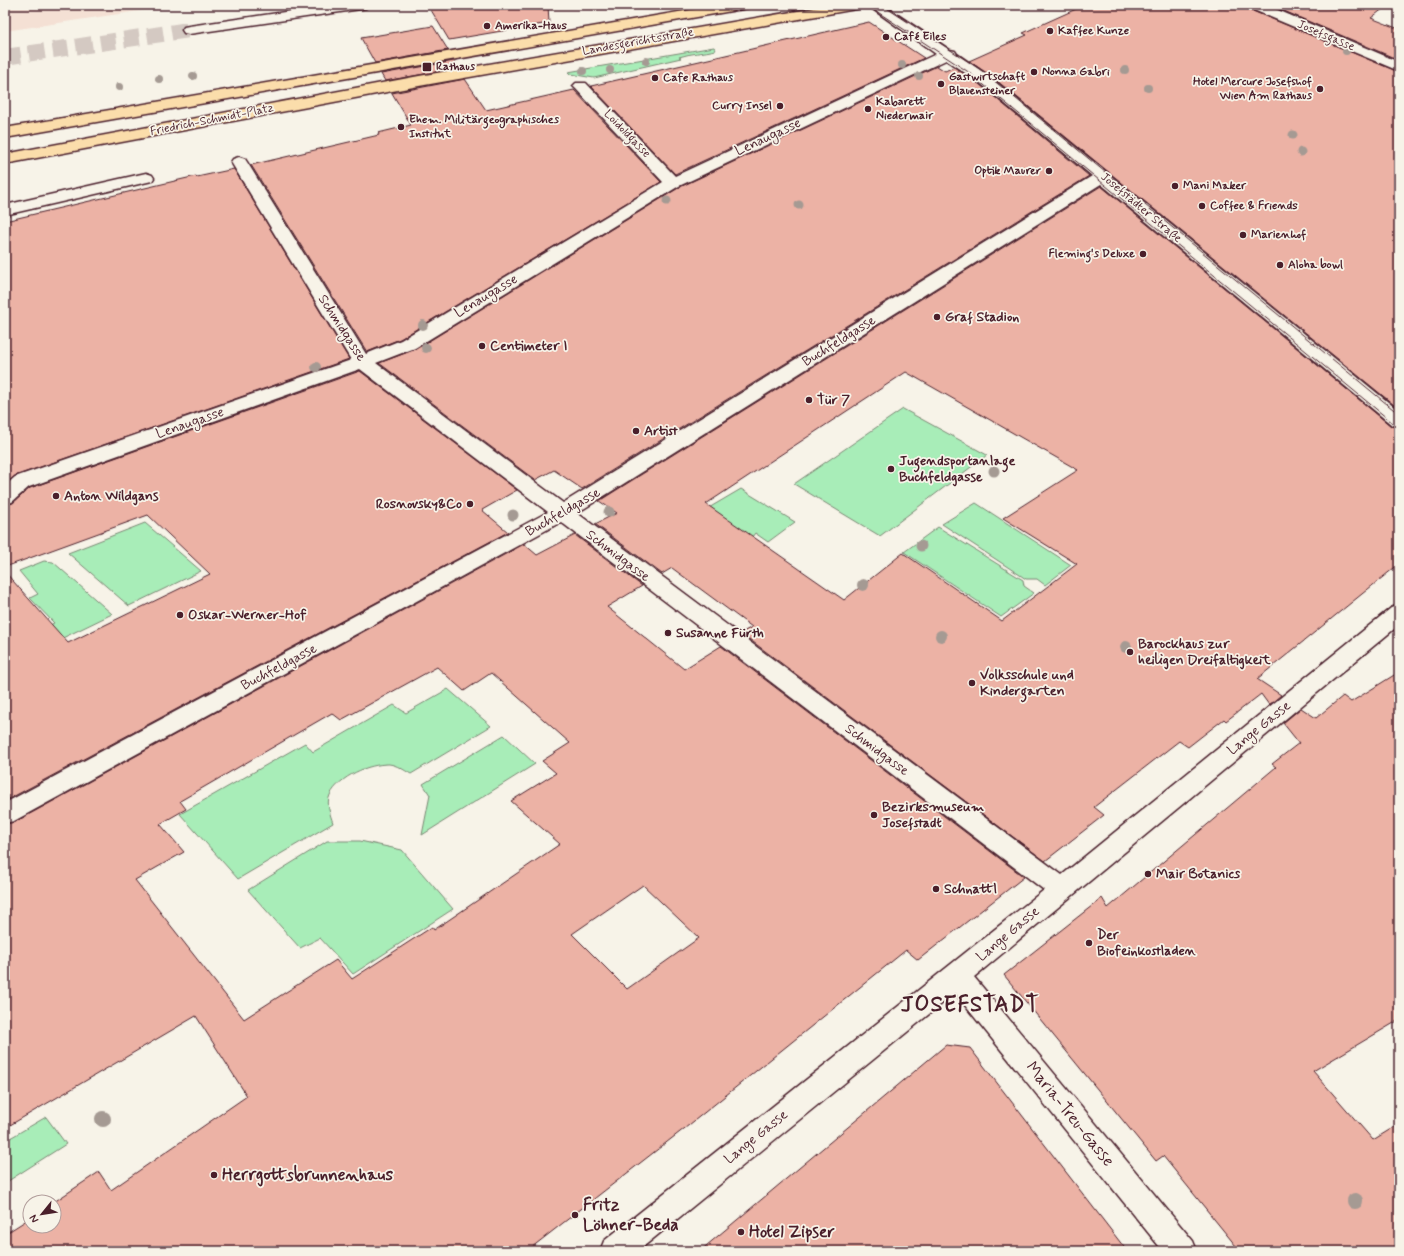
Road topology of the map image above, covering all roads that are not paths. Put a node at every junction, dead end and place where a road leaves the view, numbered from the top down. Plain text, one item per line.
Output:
1 (361, 5) edge
2 (743, 5) edge
3 (856, 5) edge
4 (874, 5) edge
5 (1254, 5) edge
6 (189, 30) tunnel mouth
7 (950, 54) junction
8 (410, 62) joint
9 (1399, 67) edge
10 (419, 81) joint
11 (581, 86) dead end
12 (5, 133) edge
13 (5, 159) edge
14 (239, 162) dead end
15 (1103, 176) junction
16 (146, 178) dead end
17 (673, 183) junction
18 (5, 210) edge
19 (362, 362) junction
20 (1399, 421) edge
21 (5, 497) edge
22 (562, 513) junction
23 (1399, 613) edge
24 (5, 814) edge
25 (1062, 889) junction
26 (957, 976) junction
27 (614, 1251) edge
28 (1182, 1251) edge

1 - 6 street
2 - 8 main road, Landesgerichtsstraße
3 - 10 main road, Landesgerichtsstraße
4 - 7 street, Josefstädter Straße
5 - 9 street, Josefsgasse
7 - 15 street, Josefstädter Straße
7 - 17 street, Lenaugasse
8 - 12 main road, Friedrich-Schmidt-Platz
10 - 13 main road, Friedrich-Schmidt-Platz
11 - 17 street, Loidoldgasse
14 - 19 street, Schmidgasse
15 - 20 street, Josefstädter Straße
15 - 22 street, Buchfeldgasse
16 - 18 street
17 - 19 street, Lenaugasse
19 - 21 street, Lenaugasse
19 - 22 street, Schmidgasse
22 - 24 street, Buchfeldgasse
22 - 25 street, Schmidgasse
23 - 25 street, Lange Gasse
25 - 26 street, Lange Gasse
26 - 27 street, Lange Gasse
26 - 28 street, Maria-Treu-Gasse

